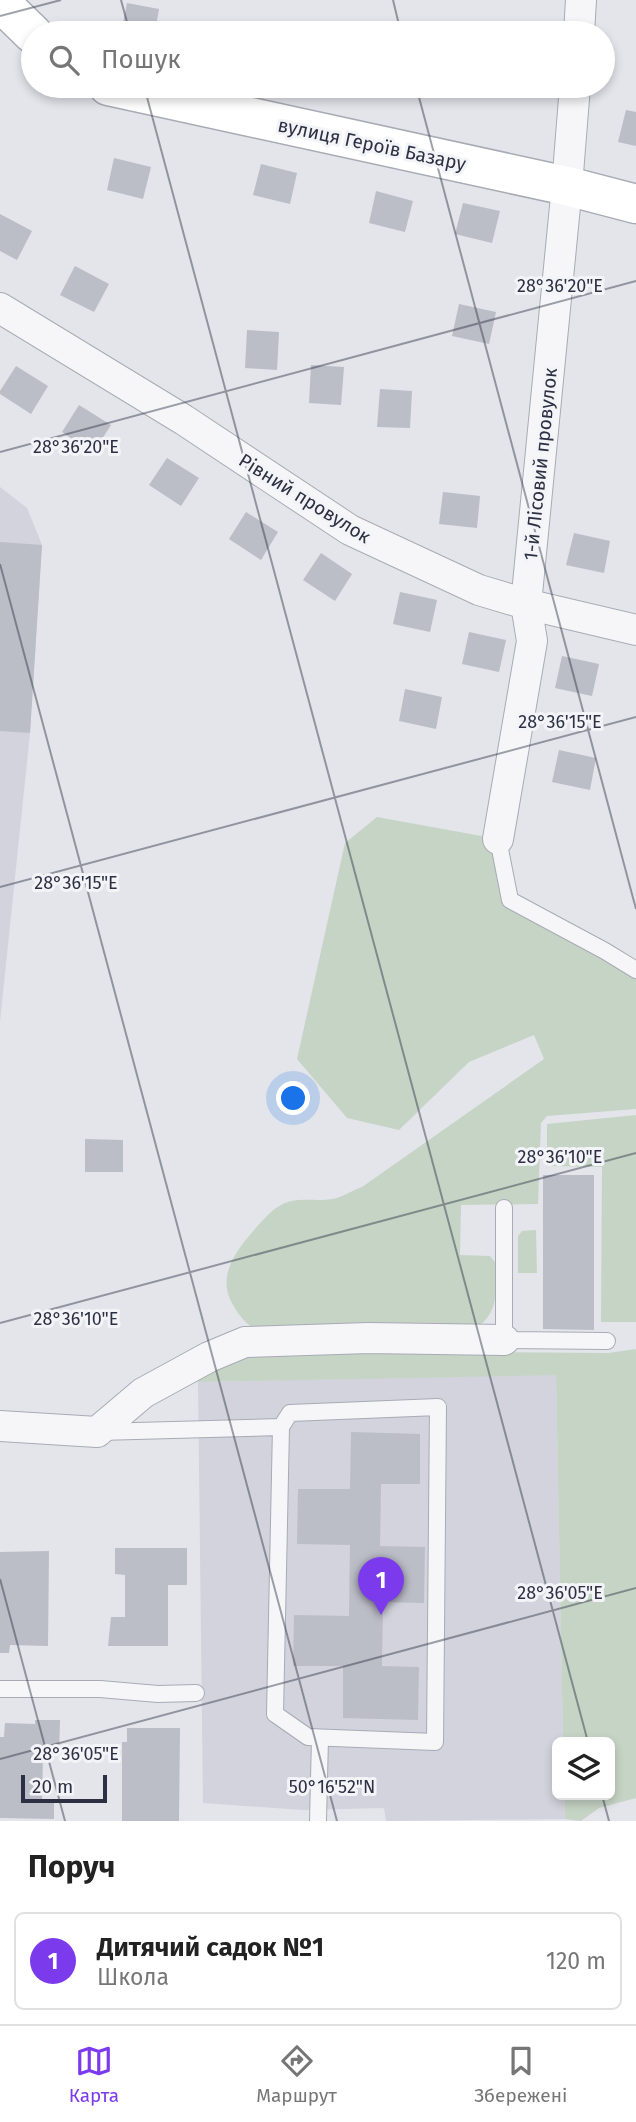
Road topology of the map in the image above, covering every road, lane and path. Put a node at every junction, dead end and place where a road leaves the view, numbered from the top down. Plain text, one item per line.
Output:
1 (581, 0) edge
2 (0, 2) edge
3 (580, 21) edge
4 (21, 22) edge
5 (163, 98) edge
6 (574, 98) edge
7 (567, 186) junction
8 (636, 204) edge
9 (0, 308) edge
10 (526, 604) junction
11 (636, 630) edge
12 (498, 839) joint
13 (636, 970) edge
14 (504, 1208) dead end
15 (504, 1340) junction
16 (607, 1341) dead end
17 (0, 1426) edge
18 (281, 1427) junction
19 (97, 1432) junction
20 (0, 1689) edge
21 (196, 1693) dead end
22 (320, 1738) junction
23 (318, 1821) edge

1 - 3 street
2 - 4 main road
5 - 7 main road, вулиця Героїв Базару
6 - 7 street, 1-й Лісовий провулок
7 - 8 main road, вулиця Героїв Базару
7 - 10 street, 1-й Лісовий провулок
9 - 10 street, Рівний провулок
10 - 11 street, Рівний провулок
10 - 12 street, 1-й Лісовий провулок
12 - 13 lane
14 - 15 lane
15 - 16 lane
15 - 19 street
17 - 19 street
18 - 19 lane
18 - 22 lane
18 - 22 lane
20 - 21 lane
22 - 23 lane

